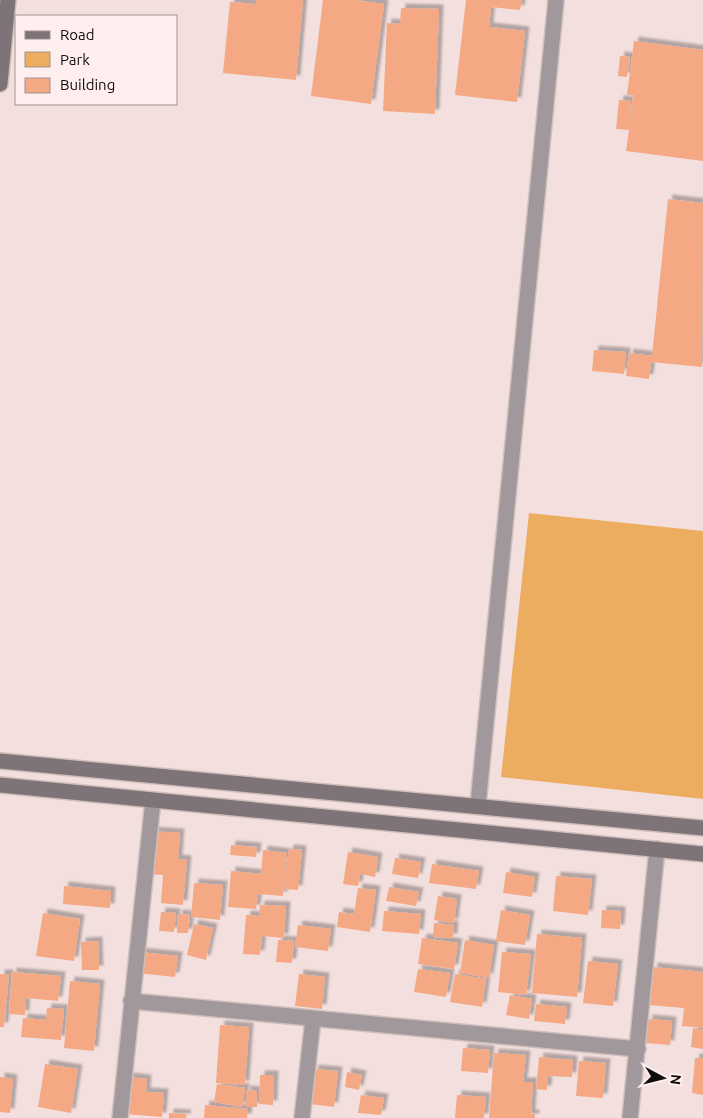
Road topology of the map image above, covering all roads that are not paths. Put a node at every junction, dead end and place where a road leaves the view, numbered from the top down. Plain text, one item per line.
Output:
1 (8, 0) edge
2 (556, 0) edge
3 (2, 54) edge
4 (0, 84) edge
5 (0, 761) edge
6 (0, 785) edge
7 (153, 800) junction
8 (478, 806) junction
9 (703, 828) edge
10 (657, 849) junction
11 (703, 854) edge
12 (131, 1000) junction
13 (313, 1019) junction
14 (638, 1049) junction
15 (120, 1118) edge
16 (302, 1118) edge
17 (630, 1118) edge

1 - 3 street
2 - 8 street
3 - 4 street
5 - 8 street
6 - 7 street
7 - 10 street
7 - 12 street
8 - 9 street
10 - 11 street
10 - 14 street
12 - 13 street
12 - 15 street
13 - 14 street
13 - 16 street
14 - 17 street

